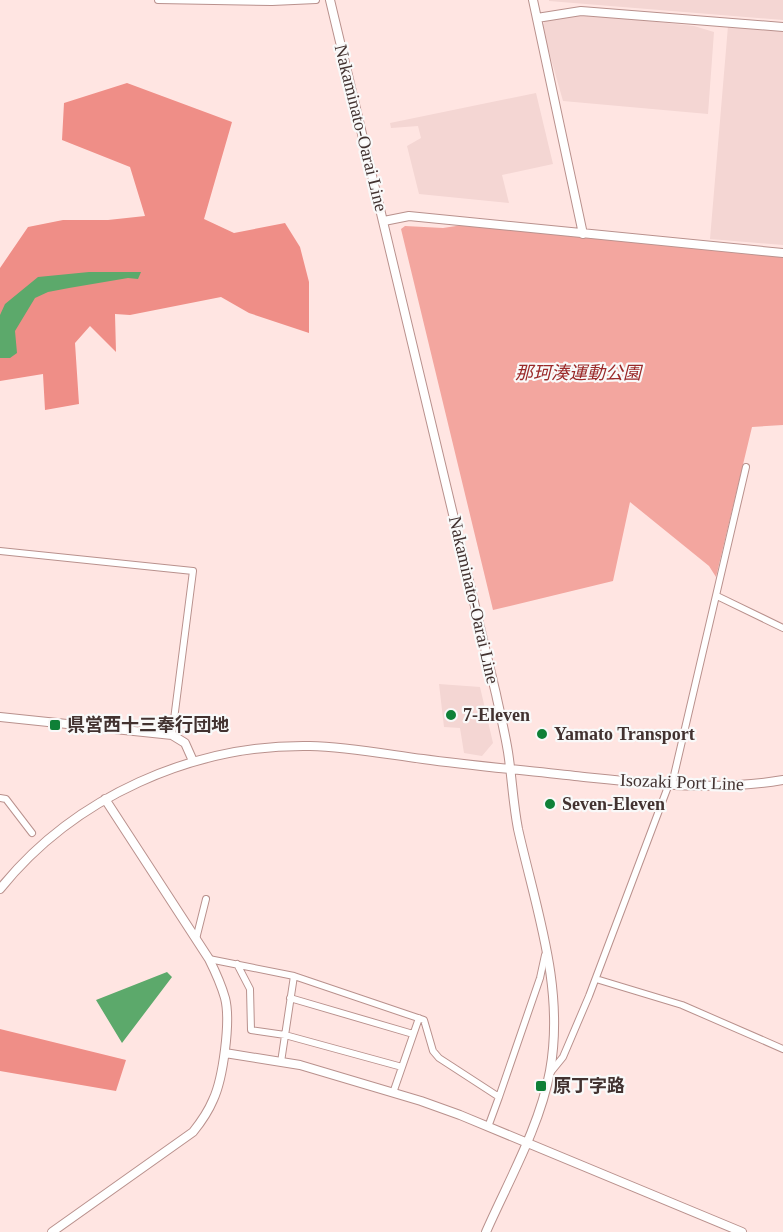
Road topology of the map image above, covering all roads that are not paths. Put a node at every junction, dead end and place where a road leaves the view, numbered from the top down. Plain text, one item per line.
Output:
1 (158, 0) edge
2 (316, 0) edge
3 (330, 0) edge
4 (533, 0) edge
5 (537, 18) junction
6 (783, 27) edge
7 (384, 221) junction
8 (583, 234) junction
9 (783, 253) edge
10 (746, 467) dead end
11 (0, 551) edge
12 (717, 596) junction
13 (783, 628) edge
14 (0, 717) edge
15 (172, 735) junction
16 (193, 761) junction
17 (509, 769) junction
18 (783, 780) edge
19 (670, 784) junction
20 (0, 798) edge
21 (105, 799) junction
22 (32, 833) dead end
23 (3, 881) edge
24 (0, 889) edge
25 (206, 899) dead end
26 (196, 939) junction
27 (547, 948) junction
28 (208, 959) junction
29 (237, 964) junction
30 (294, 976) junction
31 (596, 979) junction
32 (290, 998) junction
33 (419, 1018) junction
34 (414, 1034) junction
35 (285, 1035) junction
36 (783, 1049) edge
37 (225, 1053) junction
38 (281, 1062) junction
39 (402, 1067) junction
40 (550, 1073) junction
41 (393, 1093) junction
42 (499, 1097) junction
43 (488, 1127) junction
44 (526, 1143) junction
45 (52, 1232) edge
46 (486, 1232) edge
47 (742, 1232) edge

1 - 2 street
3 - 7 main road, Nakaminato-Oarai Line
4 - 5 main road
5 - 6 main road
5 - 8 main road
7 - 8 main road
7 - 17 main road, Nakaminato-Oarai Line
8 - 9 main road
10 - 12 street
11 - 15 street
12 - 13 street
12 - 19 street
14 - 15 main road
15 - 16 main road
16 - 17 main road, Isozaki Port Line
16 - 21 main road, Isozaki Port Line
17 - 19 main road, Isozaki Port Line
17 - 27 main road, Nakaminato-Oarai Line
18 - 19 main road, Isozaki Port Line
19 - 31 street
20 - 22 street
21 - 23 main road, Isozaki Port Line
21 - 26 main road
23 - 24 main road, Isozaki Port Line
25 - 26 street
26 - 28 main road
27 - 40 main road, Nakaminato-Oarai Line
27 - 42 street
28 - 29 street
28 - 37 main road
29 - 30 street
29 - 35 street
30 - 32 street
30 - 33 street
31 - 36 street
31 - 40 street
32 - 34 street
32 - 35 street
33 - 34 street
33 - 42 street
34 - 39 street
35 - 38 street
35 - 39 street
37 - 38 main road
37 - 45 main road
38 - 41 main road
39 - 41 street
40 - 44 main road, Nakaminato-Oarai Line
41 - 43 main road
42 - 43 street
43 - 44 main road
44 - 46 main road, Nakaminato-Oarai Line
44 - 47 main road

